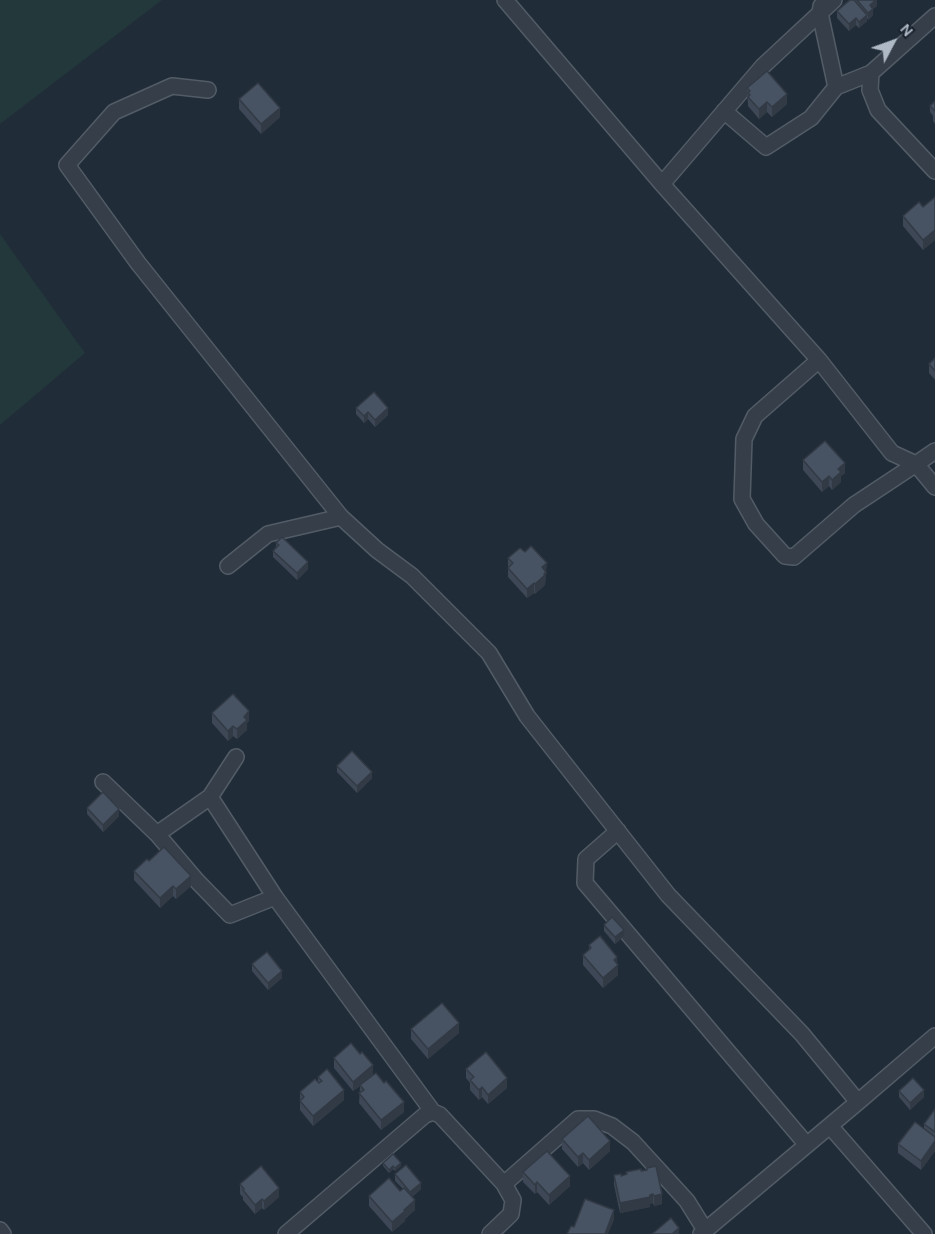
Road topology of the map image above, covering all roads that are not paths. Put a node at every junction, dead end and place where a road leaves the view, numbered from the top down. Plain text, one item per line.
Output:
1 (505, 0) edge
2 (834, 0) edge
3 (821, 6) edge
4 (935, 16) edge
5 (871, 73) junction
6 (836, 87) junction
7 (208, 90) dead end
8 (724, 111) junction
9 (935, 171) edge
10 (662, 184) junction
11 (819, 360) junction
12 (935, 451) edge
13 (916, 464) junction
14 (935, 487) edge
15 (341, 518) junction
16 (228, 566) dead end
17 (236, 757) dead end
18 (103, 782) dead end
19 (210, 797) junction
20 (618, 831) junction
21 (157, 834) junction
22 (275, 897) junction
23 (935, 1036) edge
24 (858, 1102) junction
25 (433, 1112) junction
26 (830, 1126) junction
27 (807, 1145) junction
28 (504, 1184) junction
29 (0, 1230) edge
30 (703, 1232) edge
31 (3, 1234) edge
32 (286, 1234) edge
33 (490, 1234) edge
34 (924, 1234) edge

1 - 10 street
2 - 3 street
3 - 6 street
3 - 8 street
4 - 5 street
5 - 6 street
5 - 9 street
6 - 8 street
7 - 15 street
8 - 10 street
10 - 11 street
11 - 13 street
11 - 13 street
12 - 13 street
13 - 14 street
15 - 16 street
15 - 20 street
17 - 19 street
18 - 21 street
19 - 21 street
19 - 22 street
20 - 24 street
20 - 27 street
21 - 22 street
22 - 25 street
23 - 24 street
24 - 26 street
25 - 28 street
25 - 32 street
26 - 27 street
26 - 34 street
27 - 30 street
28 - 30 street
28 - 33 street
29 - 31 street

